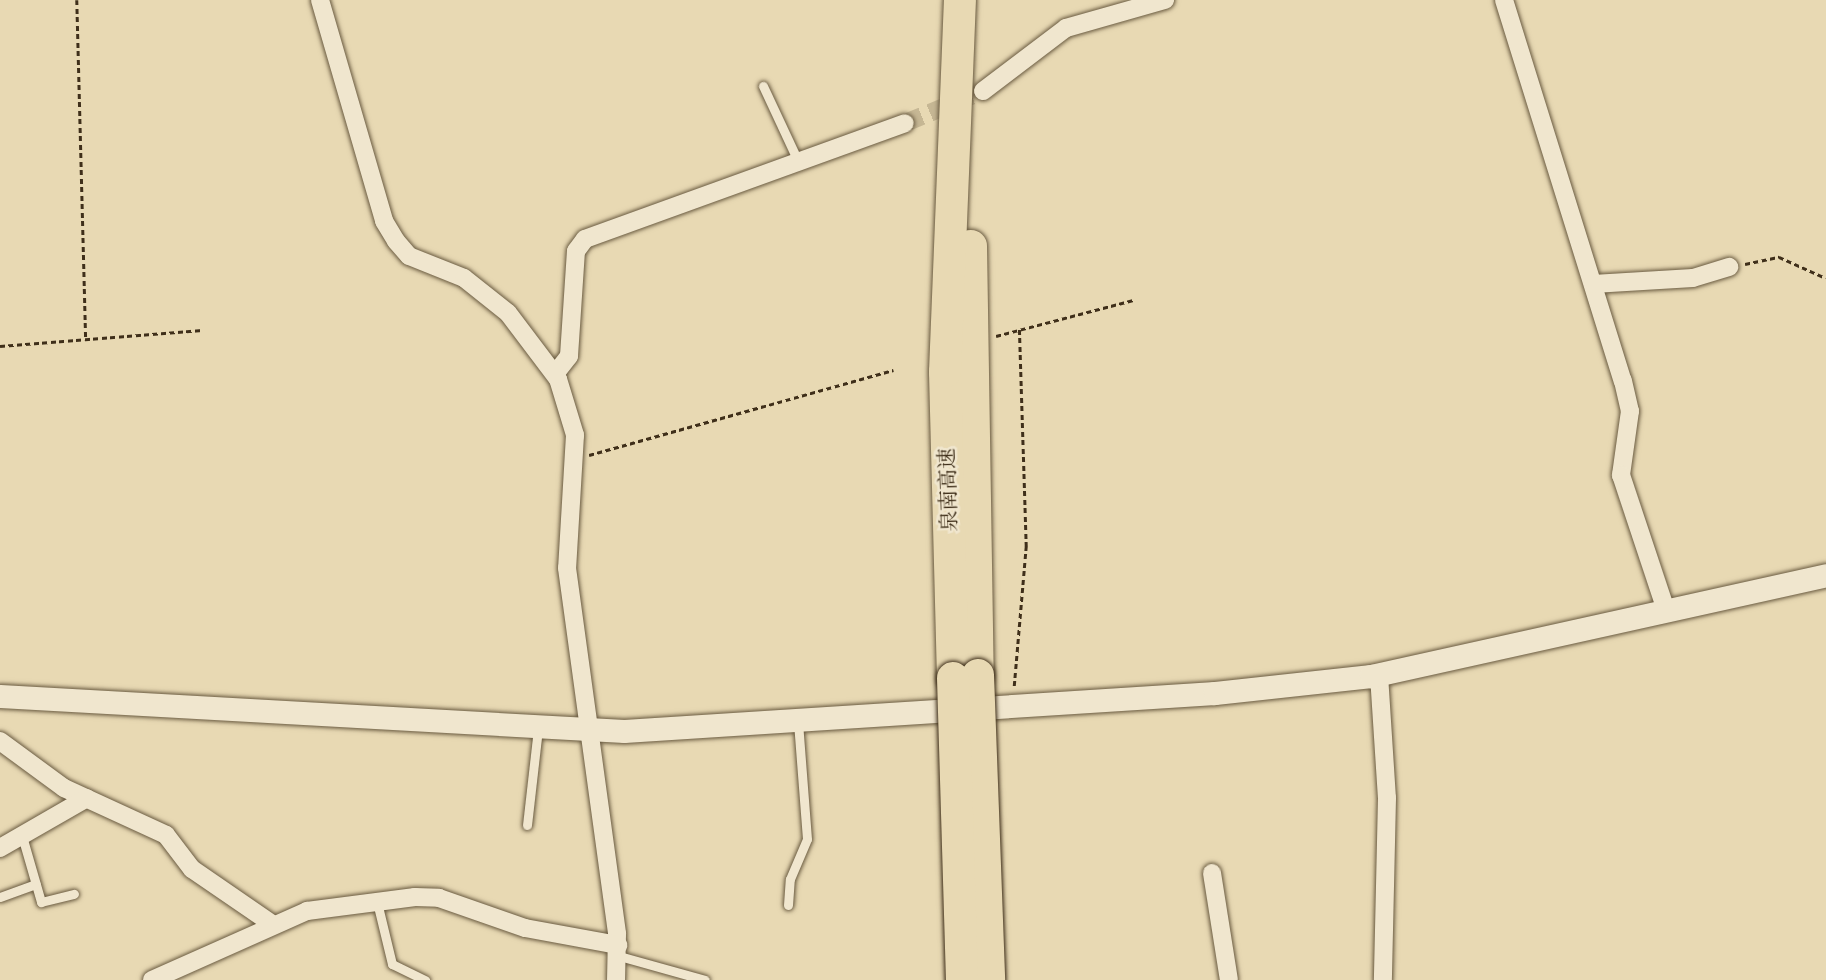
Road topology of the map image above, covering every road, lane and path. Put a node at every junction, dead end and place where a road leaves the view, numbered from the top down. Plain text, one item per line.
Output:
1 (76, 0) edge
2 (320, 0) edge
3 (960, 0) edge
4 (976, 0) edge
5 (1165, 0) edge
6 (1504, 0) edge
7 (763, 86) dead end
8 (983, 91) tunnel mouth
9 (905, 123) tunnel mouth
10 (797, 159) junction
11 (1729, 267) joint
12 (1826, 278) edge
13 (1593, 284) junction
14 (1133, 300) dead end
15 (1019, 329) junction
16 (202, 330) dead end
17 (86, 340) junction
18 (982, 340) dead end
19 (0, 346) edge
20 (893, 370) dead end
21 (555, 374) junction
22 (576, 459) junction
23 (1826, 575) edge
24 (1667, 613) junction
25 (1379, 675) junction
26 (966, 676) junction
27 (0, 696) edge
28 (1013, 704) junction
29 (797, 717) junction
30 (538, 727) junction
31 (592, 729) junction
32 (0, 741) edge
33 (87, 798) junction
34 (527, 825) dead end
35 (22, 836) junction
36 (0, 848) edge
37 (1212, 873) dead end
38 (36, 884) junction
39 (74, 894) dead end
40 (0, 897) edge
41 (377, 902) junction
42 (788, 905) dead end
43 (272, 923) junction
44 (618, 951) junction
45 (152, 980) edge
46 (425, 980) edge
47 (616, 980) edge
48 (705, 980) edge
49 (962, 980) edge
50 (989, 980) edge
51 (1229, 980) edge
52 (1383, 980) edge

1 - 17 path
2 - 21 street
3 - 26 highway, 泉南高速
4 - 26 highway, 泉南高速
5 - 8 street
6 - 13 street
7 - 10 lane
9 - 10 street
10 - 21 street
11 - 12 path
11 - 13 street
13 - 24 street
14 - 15 path
15 - 18 path
15 - 28 path
16 - 17 path
17 - 19 path
20 - 22 path
21 - 22 street
22 - 31 street
23 - 24 street
24 - 25 street
25 - 28 street
25 - 52 street
26 - 49 highway, 泉南高速, bridge
26 - 50 highway, 泉南高速, bridge
27 - 30 street
28 - 29 street
29 - 31 street
29 - 42 lane
30 - 31 street
30 - 34 lane
31 - 44 street
32 - 33 street
33 - 35 street
33 - 43 street
35 - 36 street
35 - 38 lane
37 - 51 street
38 - 39 lane
38 - 40 lane
41 - 43 street
41 - 44 street
41 - 46 lane
43 - 45 street
44 - 47 street
44 - 48 lane

